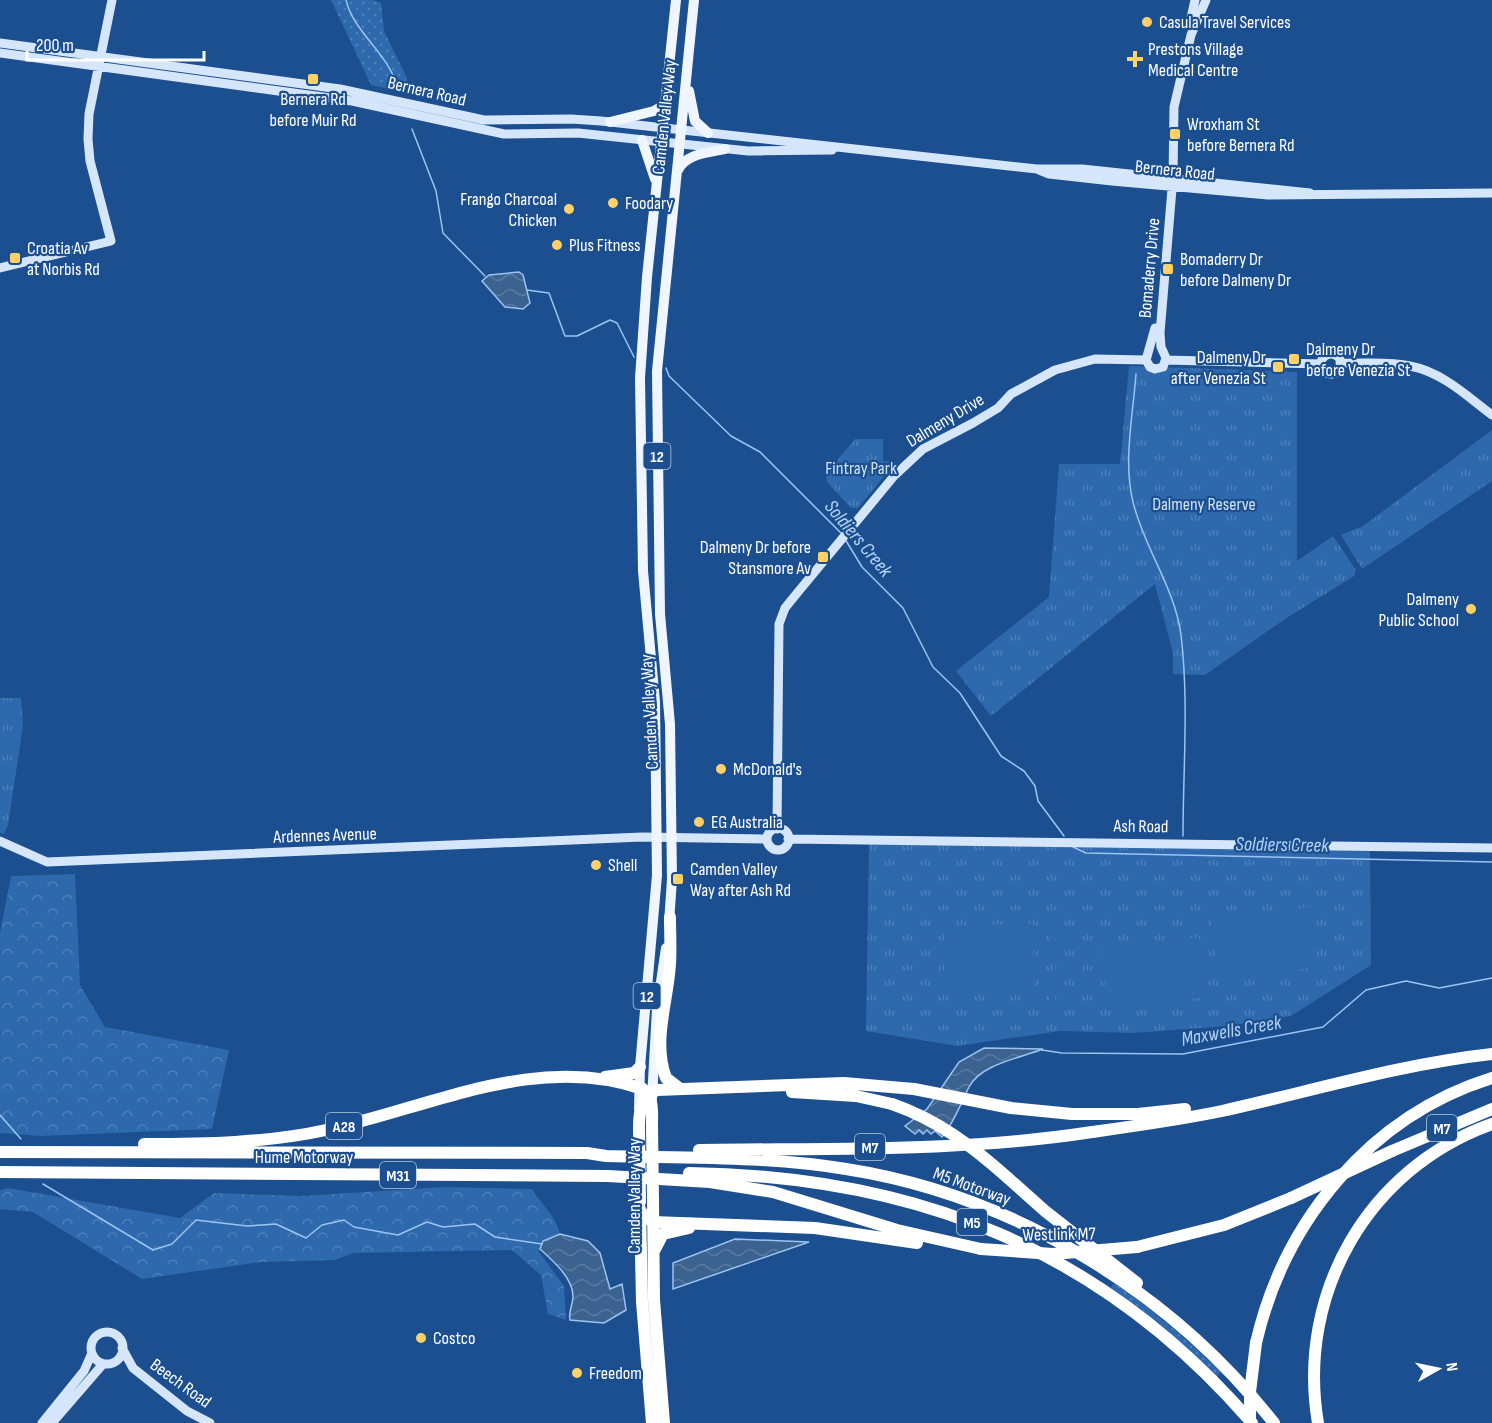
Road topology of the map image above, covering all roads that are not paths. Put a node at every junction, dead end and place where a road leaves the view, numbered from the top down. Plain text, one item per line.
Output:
1 (112, 0) edge
2 (676, 0) edge
3 (694, 0) edge
4 (1195, 0) edge
5 (1206, 0) edge
6 (0, 43) edge
7 (0, 53) edge
8 (100, 61) junction
9 (688, 67) junction
10 (665, 105) junction
11 (610, 122) junction
12 (663, 128) junction
13 (681, 130) junction
14 (708, 132) junction
15 (642, 140) junction
16 (662, 141) junction
17 (679, 144) junction
18 (725, 149) junction
19 (849, 150) junction
20 (676, 176) junction
21 (657, 182) junction
22 (1169, 182) junction
23 (1492, 192) edge
24 (0, 268) edge
25 (1148, 355) junction
26 (1165, 356) junction
27 (1340, 363) junction
28 (1321, 364) junction
29 (1492, 416) edge
30 (777, 829) junction
31 (656, 837) junction
32 (671, 837) junction
33 (767, 839) junction
34 (788, 839) junction
35 (0, 841) edge
36 (1492, 848) edge
37 (670, 917) junction
38 (1492, 1054) edge
39 (640, 1067) junction
40 (586, 1078) junction
41 (1492, 1078) edge
42 (1358, 1079) junction
43 (775, 1087) junction
44 (680, 1088) junction
45 (646, 1091) junction
46 (1492, 1109) edge
47 (1492, 1124) edge
48 (0, 1152) edge
49 (52, 1152) junction
50 (587, 1153) junction
51 (0, 1172) edge
52 (608, 1176) junction
53 (644, 1205) junction
54 (652, 1222) junction
55 (730, 1225) junction
56 (962, 1248) junction
57 (652, 1264) junction
58 (1201, 1343) junction
59 (122, 1348) junction
60 (92, 1353) junction
61 (107, 1363) junction
62 (133, 1368) junction
63 (42, 1423) edge
64 (52, 1423) edge
65 (210, 1423) edge
66 (652, 1423) edge
67 (664, 1423) edge
68 (1251, 1423) edge
69 (1274, 1423) edge
70 (1318, 1423) edge

1 - 8 street
2 - 10 main road, Camden Valley Way / 12
3 - 9 main road, Camden Valley Way / 12
4 - 22 street
5 - 22 street
6 - 8 street, Bernera Road
7 - 8 street, Bernera Road
8 - 11 street, Bernera Road
8 - 15 street, Bernera Road
8 - 24 street
9 - 13 main road, Camden Valley Way / 12
9 - 14 main road
10 - 11 main road
10 - 12 main road, Camden Valley Way / 12
11 - 12 street, Bernera Road
12 - 13 street, Bernera Road
12 - 16 main road, Camden Valley Way / 12
13 - 14 street, Bernera Road
13 - 17 main road, Camden Valley Way / 12
14 - 19 street, Bernera Road
15 - 16 street, Bernera Road
15 - 21 main road
16 - 17 street, Bernera Road
16 - 21 main road, Camden Valley Way / 12
17 - 18 street, Bernera Road
17 - 20 main road, Camden Valley Way / 12
18 - 19 street, Bernera Road
18 - 20 main road
19 - 22 street, Bernera Road
20 - 32 main road, Camden Valley Way / 12
21 - 31 main road, Camden Valley Way / 12
22 - 23 street, Bernera Road
22 - 25 street, Bomaderry Drive
22 - 26 street, Bomaderry Drive
25 - 26 street
25 - 26 street
25 - 30 street, Dalmeny Drive
26 - 28 street
27 - 28 street
27 - 28 street
27 - 29 street
30 - 33 street
30 - 34 street
31 - 32 street
31 - 35 street, Ardennes Avenue
31 - 39 main road, Camden Valley Way / 12
32 - 33 street
32 - 37 main road, Camden Valley Way / 12
33 - 34 street
34 - 36 street, Ash Road
37 - 44 highway
37 - 45 main road, Camden Valley Way / 12
38 - 42 highway, M7
39 - 40 highway
39 - 45 main road, Camden Valley Way / 12
40 - 45 highway, A28
40 - 49 highway, A28
41 - 68 highway, M7, bridge
42 - 43 highway
42 - 50 highway, M7
43 - 44 highway
43 - 58 highway, bridge
44 - 45 highway
45 - 53 highway, Camden Valley Way, bridge
46 - 56 highway, Westlink M7 / M7, bridge
47 - 70 highway
48 - 49 highway, Hume Motorway / M31
49 - 50 highway, Hume Motorway / M31
50 - 58 highway, M5 Motorway / M5
51 - 52 highway, Hume Motorway / M31
52 - 56 highway
52 - 68 highway, M5 Motorway / M5
53 - 54 highway, Camden Valley Way
53 - 66 highway, Camden Valley Way
54 - 55 highway
54 - 57 highway, Camden Valley Way
55 - 56 highway
55 - 57 highway
57 - 67 highway, Camden Valley Way
58 - 69 highway, M5 Motorway / M5
59 - 60 street
59 - 61 street
59 - 62 street, Beech Road
60 - 61 street
60 - 63 street
61 - 62 street, Beech Road
61 - 64 street
62 - 65 street, Beech Road

